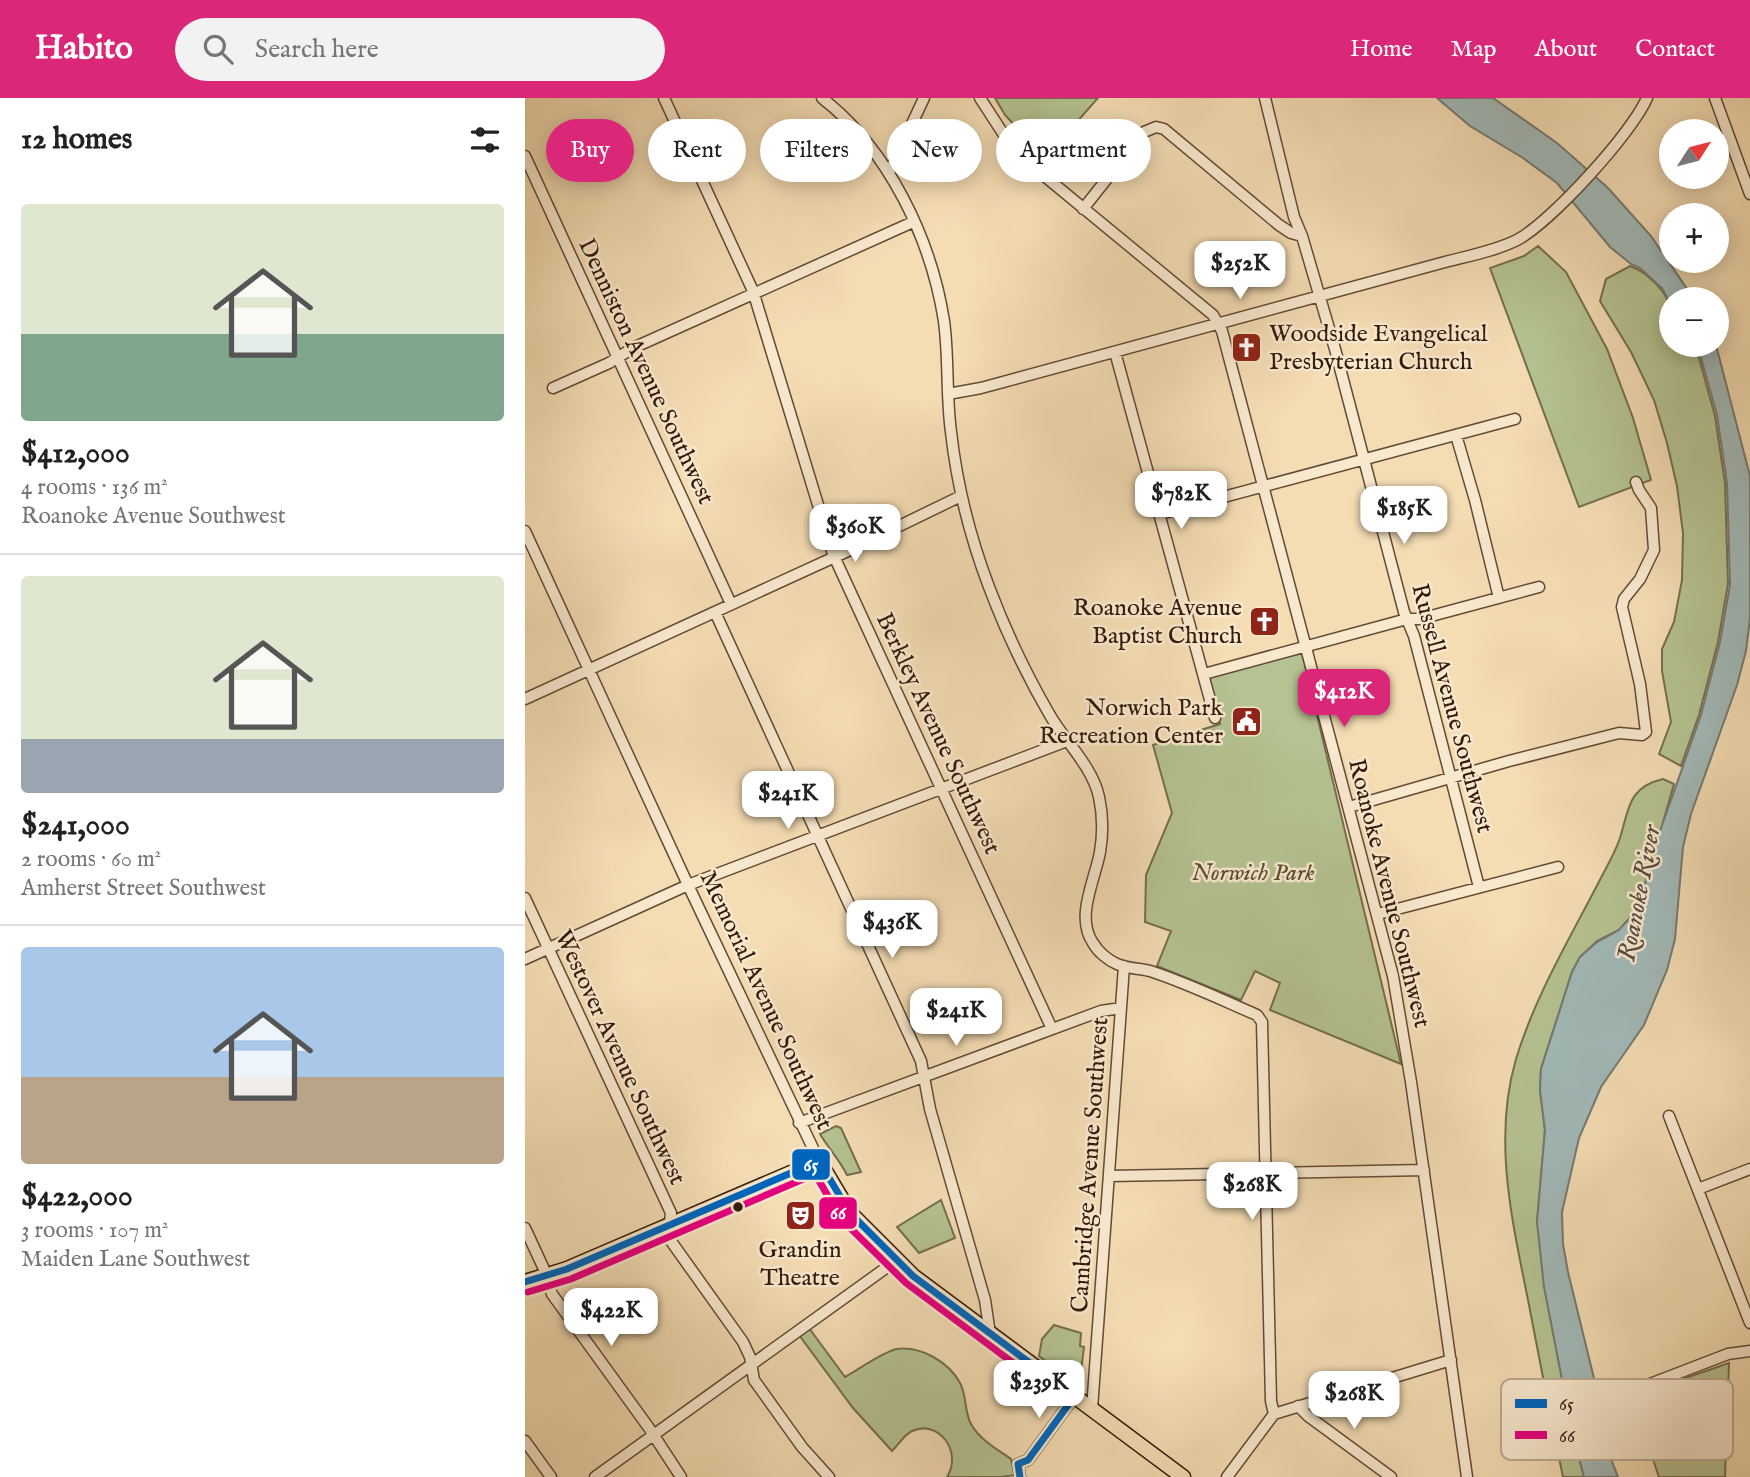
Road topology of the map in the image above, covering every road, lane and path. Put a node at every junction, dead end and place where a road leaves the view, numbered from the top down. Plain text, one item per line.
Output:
1 (664, 98) edge
2 (822, 98) edge
3 (980, 98) edge
4 (1265, 98) edge
5 (1647, 98) edge
6 (1714, 98) edge
7 (920, 100) edge
8 (912, 119) edge
9 (525, 156) edge
10 (887, 170) edge
11 (893, 182) edge
12 (1750, 194) edge
13 (1083, 209) junction
14 (913, 222) junction
15 (1302, 236) junction
16 (754, 294) junction
17 (1319, 296) junction
18 (1219, 323) junction
19 (1115, 352) junction
20 (617, 358) junction
21 (553, 388) dead end
22 (948, 394) junction
23 (1515, 419) dead end
24 (1457, 435) junction
25 (1365, 460) junction
26 (1636, 482) dead end
27 (1263, 486) junction
28 (961, 496) junction
29 (1160, 514) junction
30 (525, 531) edge
31 (834, 556) junction
32 (1539, 587) dead end
33 (1499, 598) junction
34 (731, 604) junction
35 (715, 611) junction
36 (1407, 620) junction
37 (1306, 647) junction
38 (589, 669) junction
39 (1204, 674) junction
40 (525, 699) edge
41 (1215, 718) dead end
42 (1067, 741) junction
43 (1451, 778) junction
44 (942, 789) junction
45 (1349, 807) junction
46 (818, 836) junction
47 (1558, 867) dead end
48 (688, 885) junction
49 (1479, 887) junction
50 (525, 898) edge
51 (1378, 914) junction
52 (548, 949) junction
53 (525, 959) edge
54 (1124, 967) junction
55 (1121, 1008) junction
56 (1052, 1029) junction
57 (923, 1077) junction
58 (1669, 1116) dead end
59 (799, 1123) junction
60 (819, 1161) junction
61 (1750, 1169) edge
62 (1424, 1170) junction
63 (1265, 1173) junction
64 (1109, 1176) junction
65 (1698, 1189) junction
66 (669, 1225) junction
67 (525, 1228) edge
68 (897, 1259) junction
69 (547, 1277) junction
70 (525, 1282) edge
71 (1750, 1323) edge
72 (991, 1334) junction
73 (1750, 1351) edge
74 (1451, 1360) junction
75 (751, 1364) junction
76 (1663, 1379) edge
77 (1074, 1397) junction
78 (1298, 1406) junction
79 (1092, 1409) junction
80 (1274, 1414) junction
81 (653, 1435) junction
82 (525, 1441) edge
83 (1388, 1476) edge
84 (551, 1477) edge
85 (595, 1477) edge
86 (681, 1477) edge
87 (829, 1477) edge
88 (1020, 1477) edge
89 (1183, 1477) edge
90 (1227, 1477) edge
91 (1467, 1477) edge

1 - 16 street, Berkley Avenue Southwest
2 - 10 street
3 - 13 street
4 - 15 street, Russell Avenue Southwest
5 - 17 street
6 - 12 street
7 - 8 street
9 - 20 street, Denniston Avenue Southwest
11 - 14 street
13 - 15 street
13 - 18 street
14 - 16 street
14 - 22 street
15 - 17 street, Russell Avenue Southwest
16 - 20 street
16 - 31 street, Berkley Avenue Southwest
17 - 18 street
17 - 25 street, Russell Avenue Southwest
18 - 19 street
18 - 27 street, Roanoke Avenue Southwest
19 - 22 street
19 - 29 street
20 - 21 street
20 - 34 street, Denniston Avenue Southwest
22 - 28 street
23 - 24 street
24 - 25 street
24 - 33 street
25 - 27 street
25 - 36 street, Russell Avenue Southwest
26 - 43 street
27 - 29 street
27 - 37 street, Roanoke Avenue Southwest
28 - 31 street
28 - 42 street
29 - 39 street
30 - 38 street, Memorial Avenue Southwest
31 - 34 street
31 - 44 street, Berkley Avenue Southwest
32 - 33 street
33 - 36 street
34 - 35 street
35 - 38 street
35 - 46 street
36 - 37 street
36 - 43 street, Russell Avenue Southwest
37 - 39 street
37 - 45 street, Roanoke Avenue Southwest
38 - 40 street
38 - 48 street, Memorial Avenue Southwest
39 - 41 street
42 - 44 street
42 - 54 street
43 - 45 street
43 - 49 street, Russell Avenue Southwest
44 - 46 street
44 - 56 street, Berkley Avenue Southwest
45 - 51 street, Roanoke Avenue Southwest
46 - 48 street
46 - 57 street
47 - 49 street
48 - 52 street
48 - 59 street, Memorial Avenue Southwest
49 - 51 street
50 - 52 street, Westover Avenue Southwest
51 - 62 street, Roanoke Avenue Southwest
52 - 53 street
52 - 66 street, Westover Avenue Southwest
54 - 55 street, Cambridge Avenue Southwest
54 - 63 street
55 - 56 street
55 - 64 street, Cambridge Avenue Southwest
56 - 57 street
57 - 59 street
57 - 72 street
58 - 65 street
59 - 60 street, Memorial Avenue Southwest
60 - 66 main road
60 - 68 main road, Memorial Avenue Southwest
61 - 65 street
62 - 63 street
62 - 74 street, Roanoke Avenue Southwest
63 - 64 street
63 - 80 street
64 - 79 street, Cambridge Avenue Southwest
65 - 71 street
66 - 69 main road
66 - 75 street, Westover Avenue Southwest
67 - 69 street
68 - 72 main road, Memorial Avenue Southwest
68 - 75 street
69 - 70 main road
69 - 81 street
72 - 77 main road, Memorial Avenue Southwest
73 - 76 street
74 - 78 street
74 - 91 street, Roanoke Avenue Southwest
75 - 81 street
75 - 87 street, Westover Avenue Southwest
77 - 79 main road, Memorial Avenue Southwest
77 - 88 street
78 - 80 street
78 - 83 street
79 - 89 main road, Memorial Avenue Southwest
80 - 90 street
81 - 85 street
81 - 86 street
82 - 84 street

